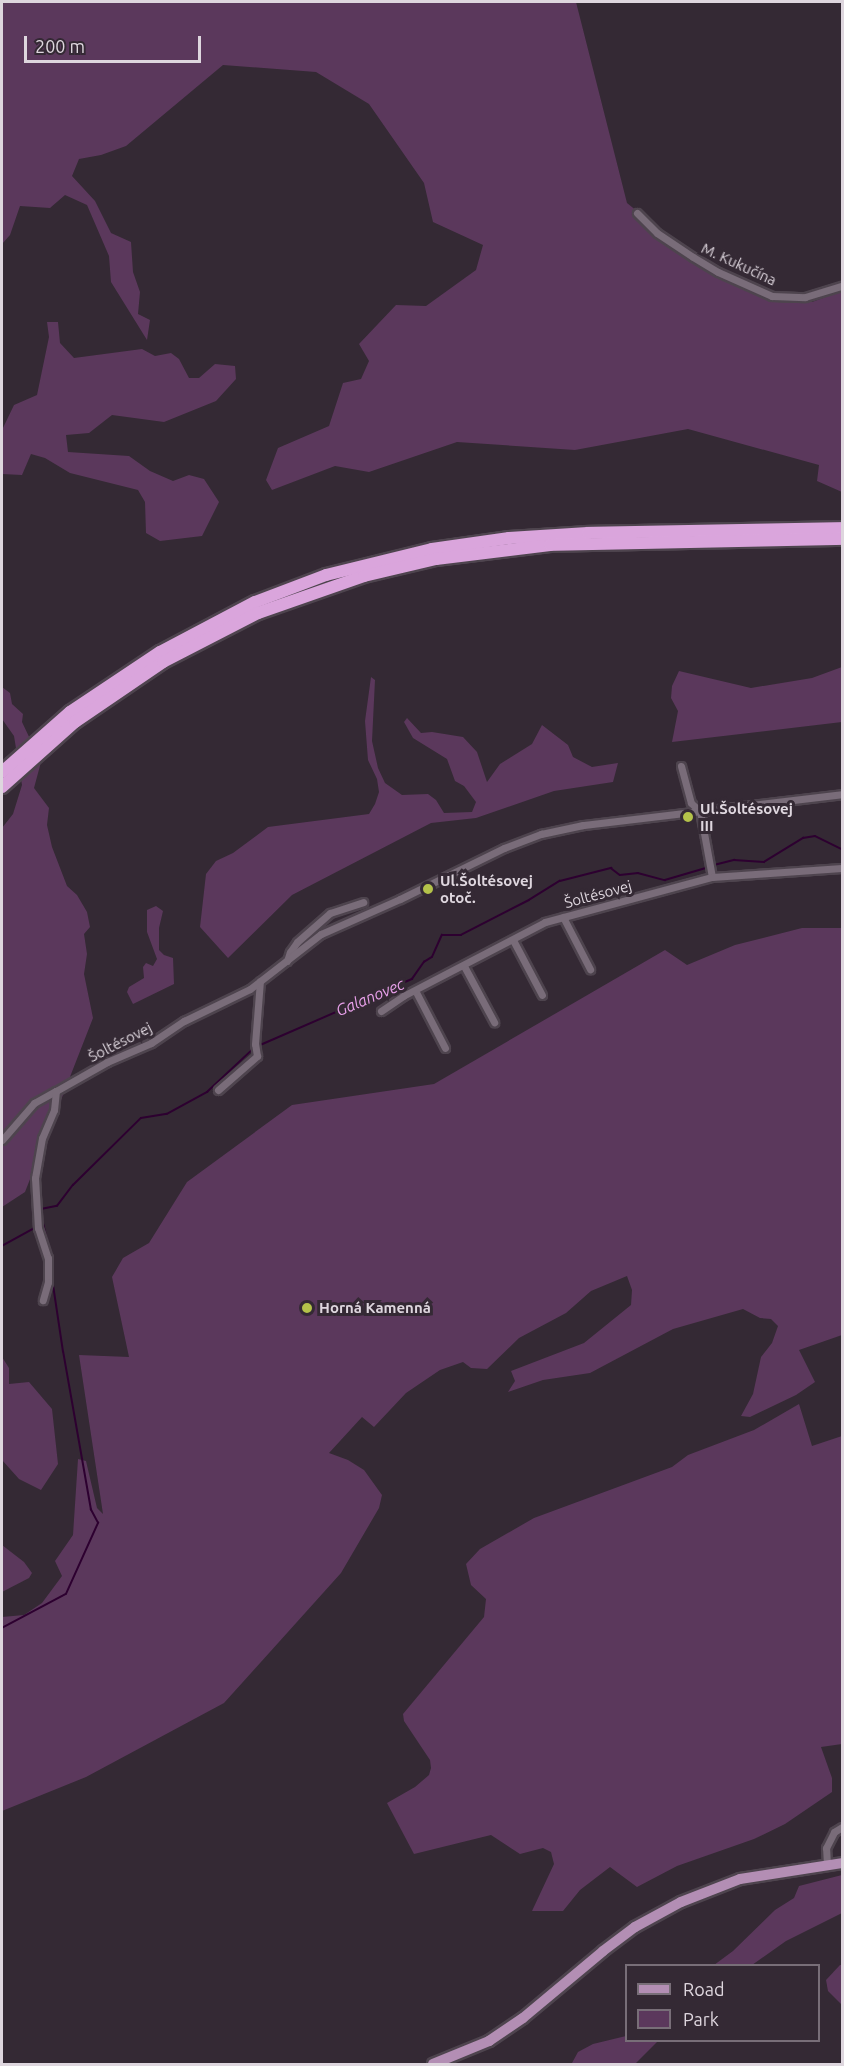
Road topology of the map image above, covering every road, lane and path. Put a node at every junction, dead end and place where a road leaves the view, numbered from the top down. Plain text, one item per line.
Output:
1 (637, 213) dead end
2 (843, 286) edge
3 (843, 528) edge
4 (843, 539) edge
5 (50, 735) junction
6 (681, 766) dead end
7 (2, 772) edge
8 (2, 788) edge
9 (843, 794) edge
10 (700, 811) junction
11 (843, 868) edge
12 (712, 877) junction
13 (363, 902) dead end
14 (563, 917) junction
15 (513, 939) junction
16 (287, 961) junction
17 (464, 966) junction
18 (590, 969) dead end
19 (260, 981) junction
20 (416, 992) junction
21 (542, 995) dead end
22 (381, 1011) dead end
23 (494, 1022) dead end
24 (445, 1048) dead end
25 (218, 1090) dead end
26 (56, 1091) junction
27 (2, 1140) edge
28 (44, 1300) dead end
29 (843, 1827) edge
30 (843, 1863) edge
31 (827, 1865) junction
32 (433, 2064) edge

1 - 2 street, M. Kukučína
3 - 5 highway
4 - 5 highway
5 - 7 highway
5 - 8 highway
6 - 10 street
9 - 10 street, Šoltésovej
10 - 12 street
10 - 16 street, Šoltésovej
11 - 12 street, Šoltésovej
12 - 14 street, Šoltésovej
13 - 16 street, Šoltésovej
14 - 15 street, Šoltésovej
14 - 18 street
15 - 17 street, Šoltésovej
15 - 21 street
16 - 19 street, Šoltésovej
17 - 20 street, Šoltésovej
17 - 23 street
19 - 25 street
19 - 26 street, Šoltésovej
20 - 22 street, Šoltésovej
20 - 24 street
26 - 27 street
26 - 28 street
29 - 31 street
30 - 31 main road
31 - 32 main road

